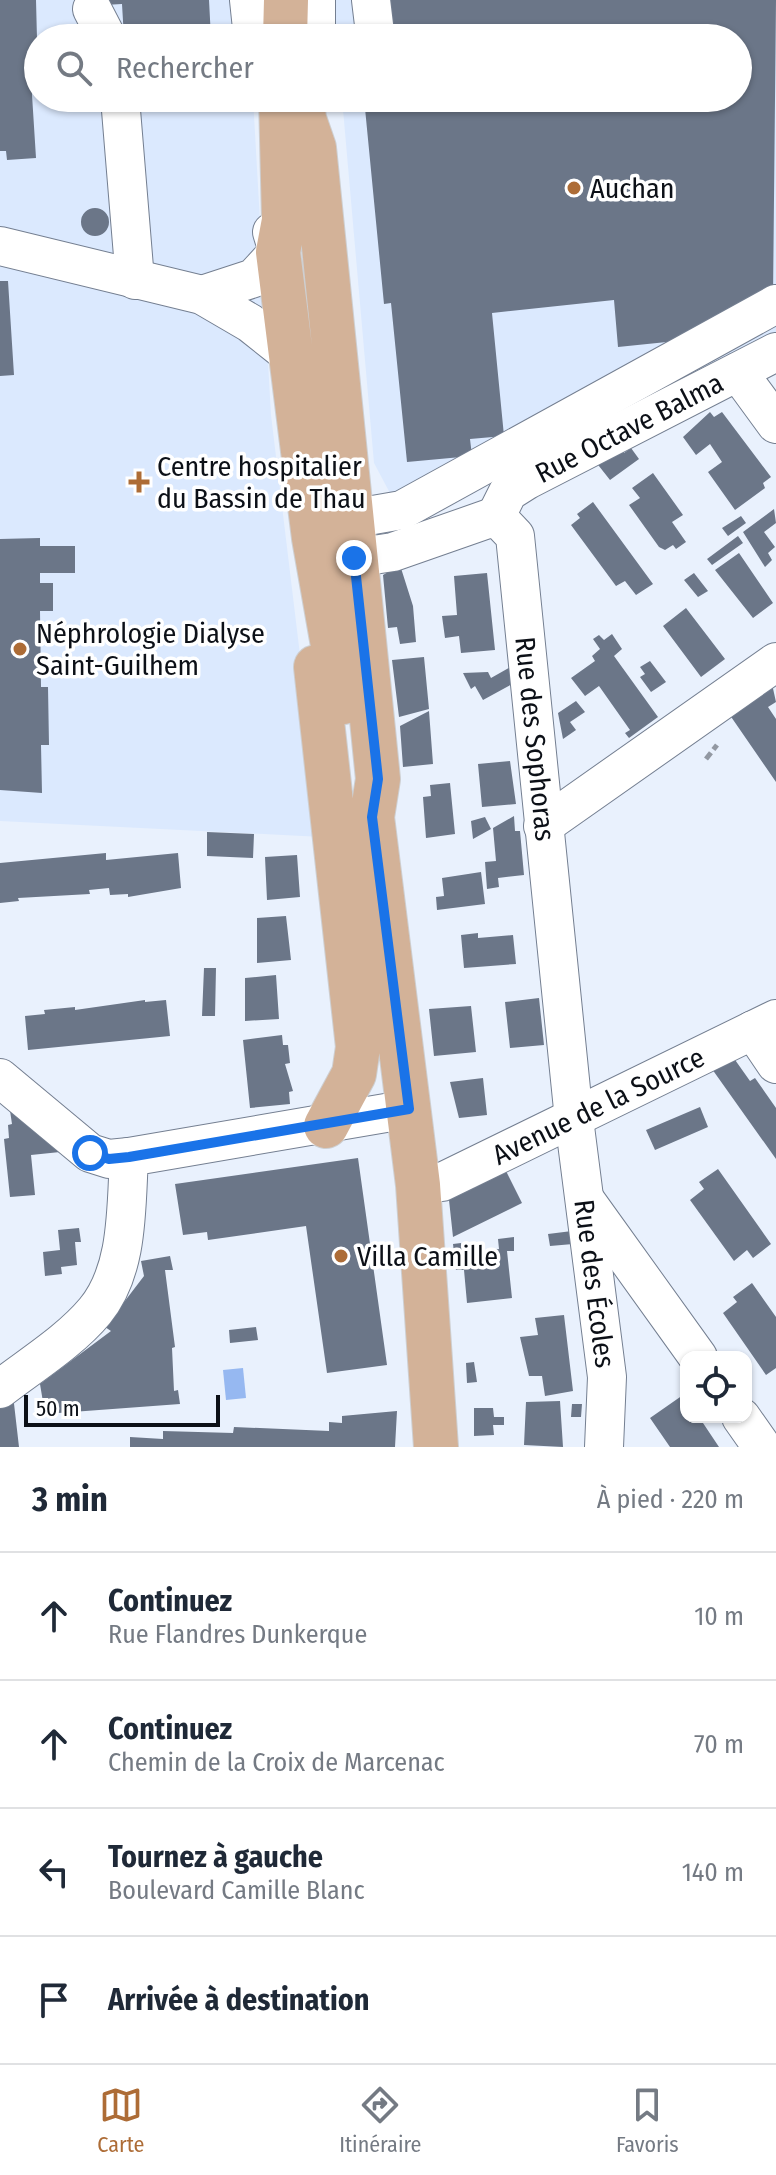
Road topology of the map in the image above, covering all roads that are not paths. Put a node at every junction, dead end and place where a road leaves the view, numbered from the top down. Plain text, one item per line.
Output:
1 (249, 0) edge
2 (287, 24) edge
3 (121, 112) edge
4 (260, 112) edge
5 (281, 112) edge
6 (303, 112) edge
7 (315, 112) edge
8 (314, 148) junction
9 (0, 246) edge
10 (278, 252) junction
11 (135, 280) junction
12 (202, 295) junction
13 (776, 304) edge
14 (776, 352) edge
15 (289, 354) junction
16 (738, 372) junction
17 (776, 424) edge
18 (496, 516) junction
19 (339, 538) junction
20 (776, 662) edge
21 (543, 826) junction
22 (765, 1025) edge
23 (776, 1064) edge
24 (0, 1078) edge
25 (409, 1109) junction
26 (574, 1119) junction
27 (326, 1126) junction
28 (129, 1157) junction
29 (418, 1185) junction
30 (584, 1199) junction
31 (694, 1351) edge
32 (2, 1384) edge
33 (745, 1423) edge
34 (436, 1447) edge
35 (604, 1447) edge
36 (762, 1447) edge

1 - 2 street
3 - 11 street
4 - 10 street
5 - 10 main road
6 - 8 main road
7 - 8 street
8 - 19 main road
9 - 11 street
10 - 12 street
10 - 15 main road
11 - 12 street
12 - 15 street
13 - 19 street
14 - 16 street, Rue Octave Balma
15 - 19 main road
16 - 17 street
16 - 18 street, Rue Octave Balma
18 - 19 street
18 - 21 street, Rue des Sophoras
19 - 25 main road
19 - 27 main road
20 - 21 street
21 - 26 street, Rue des Sophoras
22 - 23 street
22 - 26 street, Avenue de la Source
24 - 28 street
25 - 27 street
25 - 29 main road
26 - 29 street, Avenue de la Source
26 - 30 street, Rue des Écoles
27 - 28 street
28 - 32 street
29 - 34 main road
30 - 31 street
30 - 35 street, Rue des Écoles
33 - 36 street

